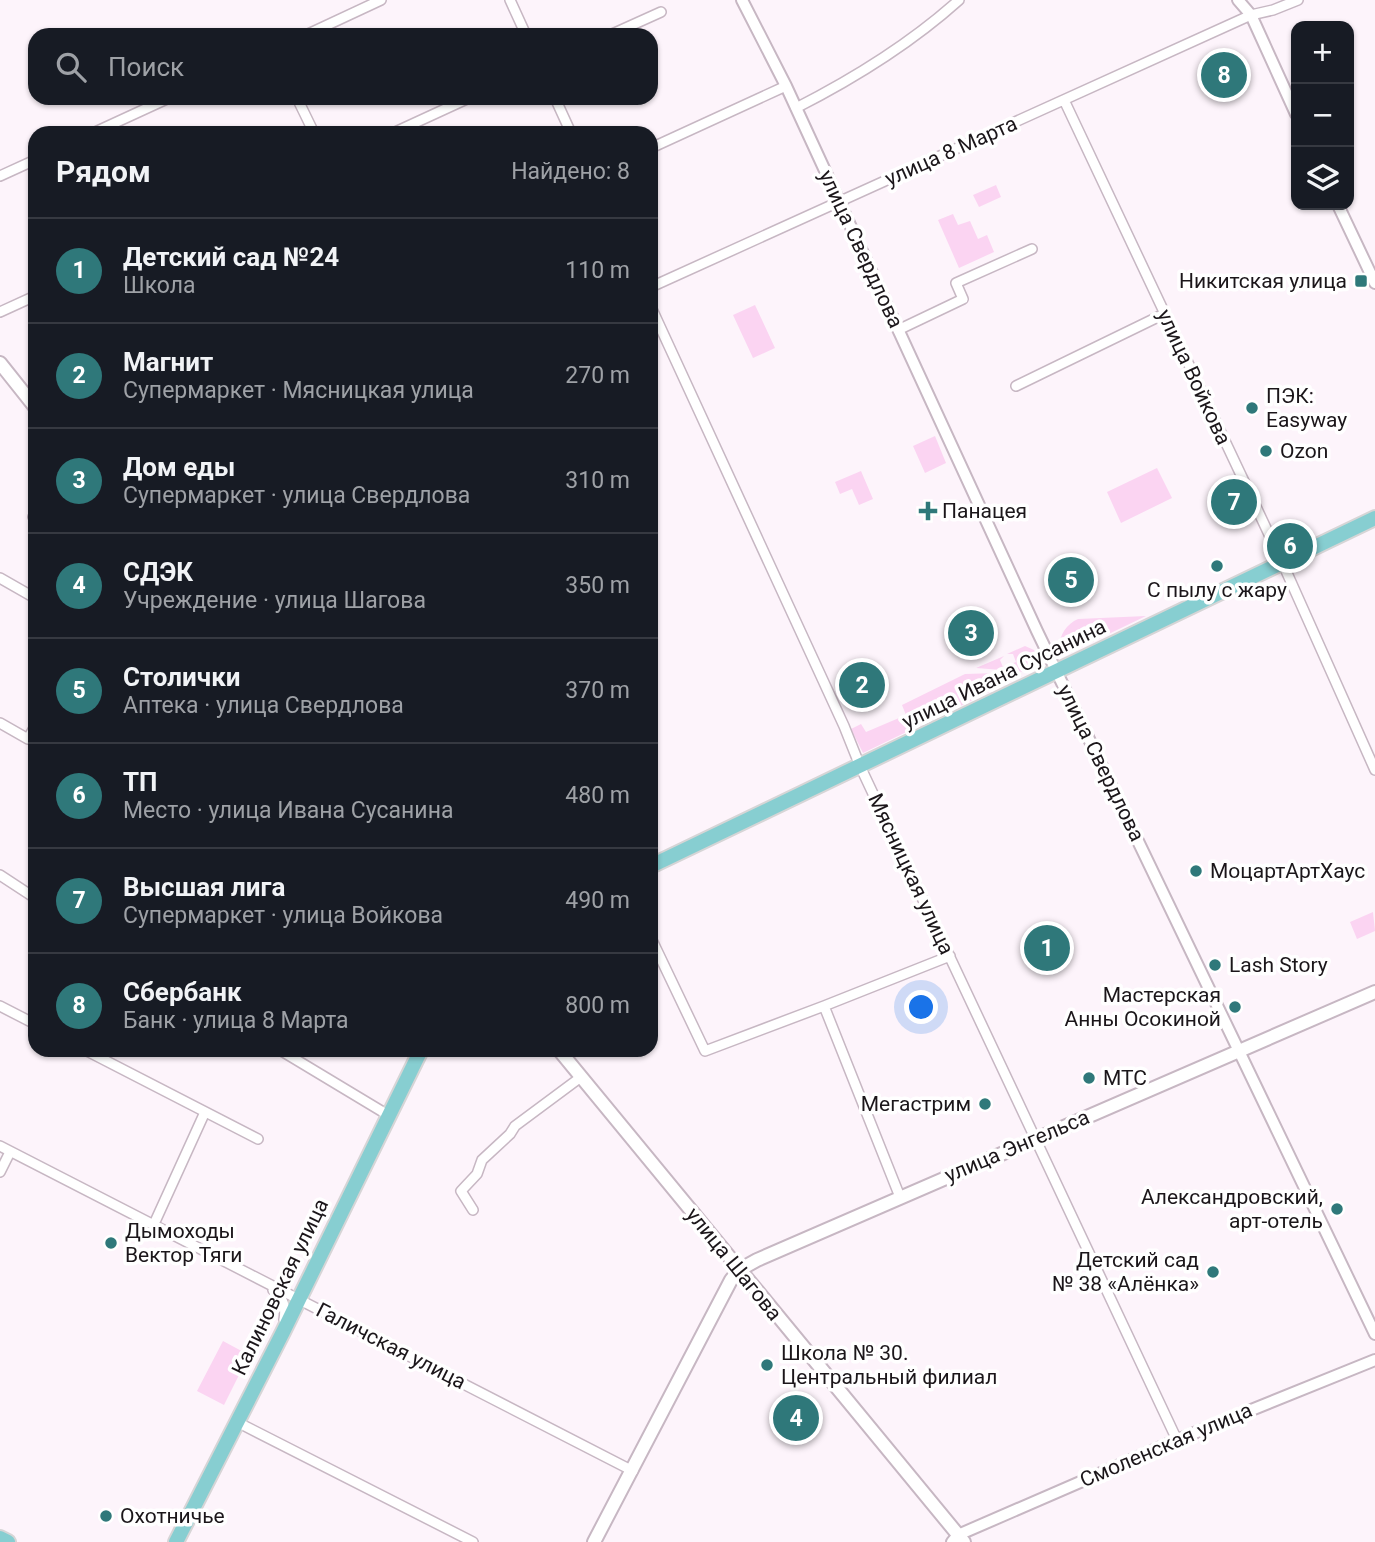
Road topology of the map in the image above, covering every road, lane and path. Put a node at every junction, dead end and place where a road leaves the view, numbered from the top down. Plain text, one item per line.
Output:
1 (381, 0) edge
2 (510, 0) edge
3 (742, 0) edge
4 (959, 0) edge
5 (1238, 0) edge
6 (1298, 0) edge
7 (661, 12) dead end
8 (1251, 15) junction
9 (321, 28) edge
10 (523, 28) edge
11 (626, 28) edge
12 (786, 86) junction
13 (1064, 100) junction
14 (1291, 103) edge
15 (154, 105) edge
16 (301, 105) edge
17 (454, 105) edge
18 (558, 105) edge
19 (796, 107) junction
20 (114, 123) junction
21 (108, 126) edge
22 (116, 126) edge
23 (311, 126) edge
24 (408, 126) edge
25 (568, 126) edge
26 (658, 145) edge
27 (28, 163) edge
28 (0, 176) edge
29 (839, 202) junction
30 (1340, 210) edge
31 (1032, 249) dead end
32 (1375, 283) edge
33 (658, 284) edge
34 (28, 299) edge
35 (0, 312) edge
36 (1164, 314) junction
37 (658, 322) edge
38 (898, 330) junction
39 (0, 362) edge
40 (1016, 386) dead end
41 (28, 398) edge
42 (1375, 518) edge
43 (1283, 564) junction
44 (0, 578) edge
45 (28, 594) edge
46 (1057, 672) junction
47 (0, 723) edge
48 (28, 738) edge
49 (860, 766) junction
50 (1375, 771) edge
51 (658, 861) edge
52 (0, 875) edge
53 (28, 893) edge
54 (658, 953) edge
55 (950, 956) junction
56 (1375, 992) edge
57 (0, 1006) edge
58 (824, 1006) junction
59 (28, 1018) edge
60 (1238, 1050) junction
61 (99, 1057) edge
62 (292, 1057) edge
63 (417, 1057) edge
64 (565, 1057) edge
65 (581, 1077) junction
66 (205, 1112) junction
67 (388, 1115) junction
68 (1037, 1138) junction
69 (258, 1139) dead end
70 (0, 1146) edge
71 (10, 1152) junction
72 (0, 1172) edge
73 (900, 1197) junction
74 (473, 1210) dead end
75 (154, 1224) junction
76 (739, 1270) junction
77 (261, 1280) junction
78 (298, 1298) junction
79 (283, 1332) junction
80 (1375, 1334) edge
81 (1375, 1360) edge
82 (237, 1422) junction
83 (1177, 1440) junction
84 (633, 1471) junction
85 (0, 1538) edge
86 (958, 1540) edge
87 (8, 1542) edge
88 (176, 1542) edge
89 (473, 1542) edge
90 (594, 1542) edge

1 - 9 street
2 - 10 street
3 - 12 street, улица Свердлова
4 - 19 street
5 - 8 street
6 - 8 street, улица 8 Марта
7 - 11 street
8 - 13 street, улица 8 Марта
8 - 14 street
12 - 19 street, улица Свердлова
12 - 26 street
13 - 29 street, улица 8 Марта
13 - 36 street, улица Войкова
15 - 20 street
16 - 23 street
17 - 24 street
18 - 25 street
19 - 29 street, улица Свердлова
20 - 21 street
20 - 22 street
27 - 28 street
29 - 33 street, улица 8 Марта
29 - 38 street, улица Свердлова
30 - 32 street
31 - 38 street
34 - 35 street
36 - 40 street
36 - 43 street, улица Войкова
37 - 49 street, Мясницкая улица
38 - 46 street, улица Свердлова
39 - 41 main road
42 - 43 main road, улица Ивана Сусанина
43 - 46 main road, улица Ивана Сусанина
43 - 50 street, улица Войкова
44 - 45 street
46 - 49 main road, улица Ивана Сусанина
46 - 60 street, улица Свердлова
47 - 48 street
49 - 51 main road, улица Ивана Сусанина
49 - 55 street, Мясницкая улица
52 - 53 street
54 - 58 street
55 - 58 street
55 - 68 street, Мясницкая улица
56 - 60 main road, улица Энгельса
57 - 59 street
58 - 73 street
60 - 68 main road, улица Энгельса
60 - 80 street, улица Свердлова
61 - 66 street
62 - 67 street
63 - 67 main road, Калиновская улица
64 - 65 main road, улица Шагова
65 - 74 street
65 - 76 main road, улица Шагова
66 - 69 street
66 - 75 street
67 - 78 main road, Калиновская улица
68 - 73 main road, улица Энгельса
68 - 83 street, Мясницкая улица
70 - 71 street, Галичская улица
71 - 72 street
71 - 75 street, Галичская улица
73 - 76 main road, улица Энгельса
75 - 77 street, Галичская улица
76 - 84 main road
76 - 86 main road, улица Шагова
77 - 78 street, Галичская улица
77 - 79 street
78 - 79 main road, Калиновская улица
78 - 84 street, Галичская улица
79 - 82 main road, Калиновская улица
81 - 83 street, Смоленская улица
82 - 88 main road, Калиновская улица
82 - 89 street
83 - 86 street, Смоленская улица
84 - 90 main road
85 - 87 main road

